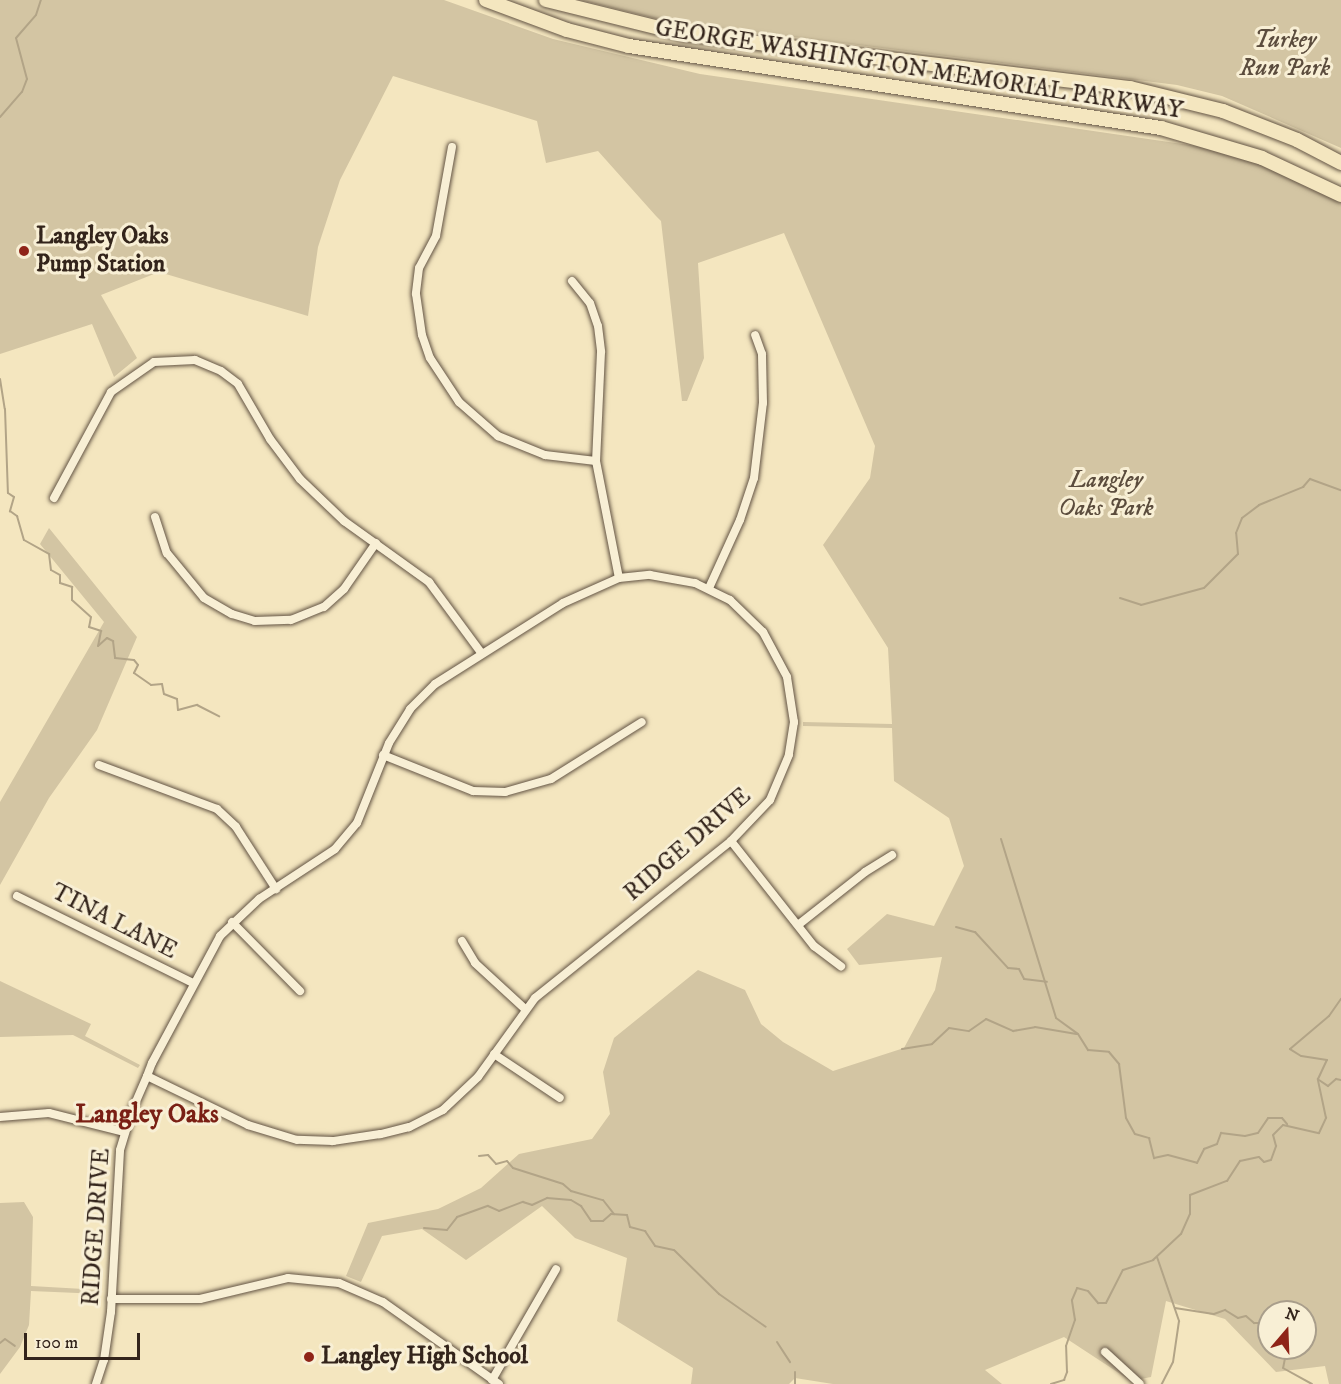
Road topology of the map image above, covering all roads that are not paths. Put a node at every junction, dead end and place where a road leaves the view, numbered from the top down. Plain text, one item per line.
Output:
1 (486, 0) edge
2 (546, 0) edge
3 (452, 147) dead end
4 (1341, 163) edge
5 (1341, 195) edge
6 (572, 281) dead end
7 (755, 335) dead end
8 (596, 461) junction
9 (54, 498) dead end
10 (155, 517) dead end
11 (376, 543) junction
12 (619, 578) junction
13 (709, 588) junction
14 (482, 654) junction
15 (642, 722) dead end
16 (383, 755) junction
17 (99, 765) dead end
18 (731, 841) junction
19 (892, 855) dead end
20 (276, 889) junction
21 (17, 896) dead end
22 (232, 922) junction
23 (798, 925) junction
24 (462, 941) dead end
25 (841, 966) dead end
26 (193, 983) junction
27 (300, 991) dead end
28 (525, 1009) junction
29 (494, 1054) junction
30 (147, 1076) junction
31 (560, 1098) dead end
32 (0, 1117) edge
33 (124, 1132) junction
34 (556, 1269) dead end
35 (111, 1299) junction
36 (1105, 1353) dead end
37 (495, 1382) edge
38 (96, 1384) edge
39 (1140, 1384) edge

1 - 5 highway, GEORGE WASHINGTON MEMORIAL PARKWAY
2 - 4 highway, GEORGE WASHINGTON MEMORIAL PARKWAY
3 - 8 street
6 - 8 street
7 - 13 street
8 - 12 street
9 - 11 street
10 - 11 street
11 - 14 street
12 - 13 street, RIDGE DRIVE
12 - 14 street, RIDGE DRIVE
13 - 18 street, RIDGE DRIVE
14 - 16 street, RIDGE DRIVE
15 - 16 street
16 - 20 street, RIDGE DRIVE
17 - 20 street
18 - 23 street
18 - 28 street, RIDGE DRIVE
19 - 23 street
20 - 22 street, RIDGE DRIVE
21 - 26 street, TINA LANE
22 - 26 street, RIDGE DRIVE
22 - 27 street
23 - 25 street
24 - 28 street
26 - 30 street, RIDGE DRIVE
28 - 29 street, RIDGE DRIVE
29 - 30 street, RIDGE DRIVE
29 - 31 street
30 - 33 street, RIDGE DRIVE
32 - 33 street
33 - 35 street, RIDGE DRIVE
34 - 37 street
35 - 37 street
35 - 38 street, RIDGE DRIVE
36 - 39 street

